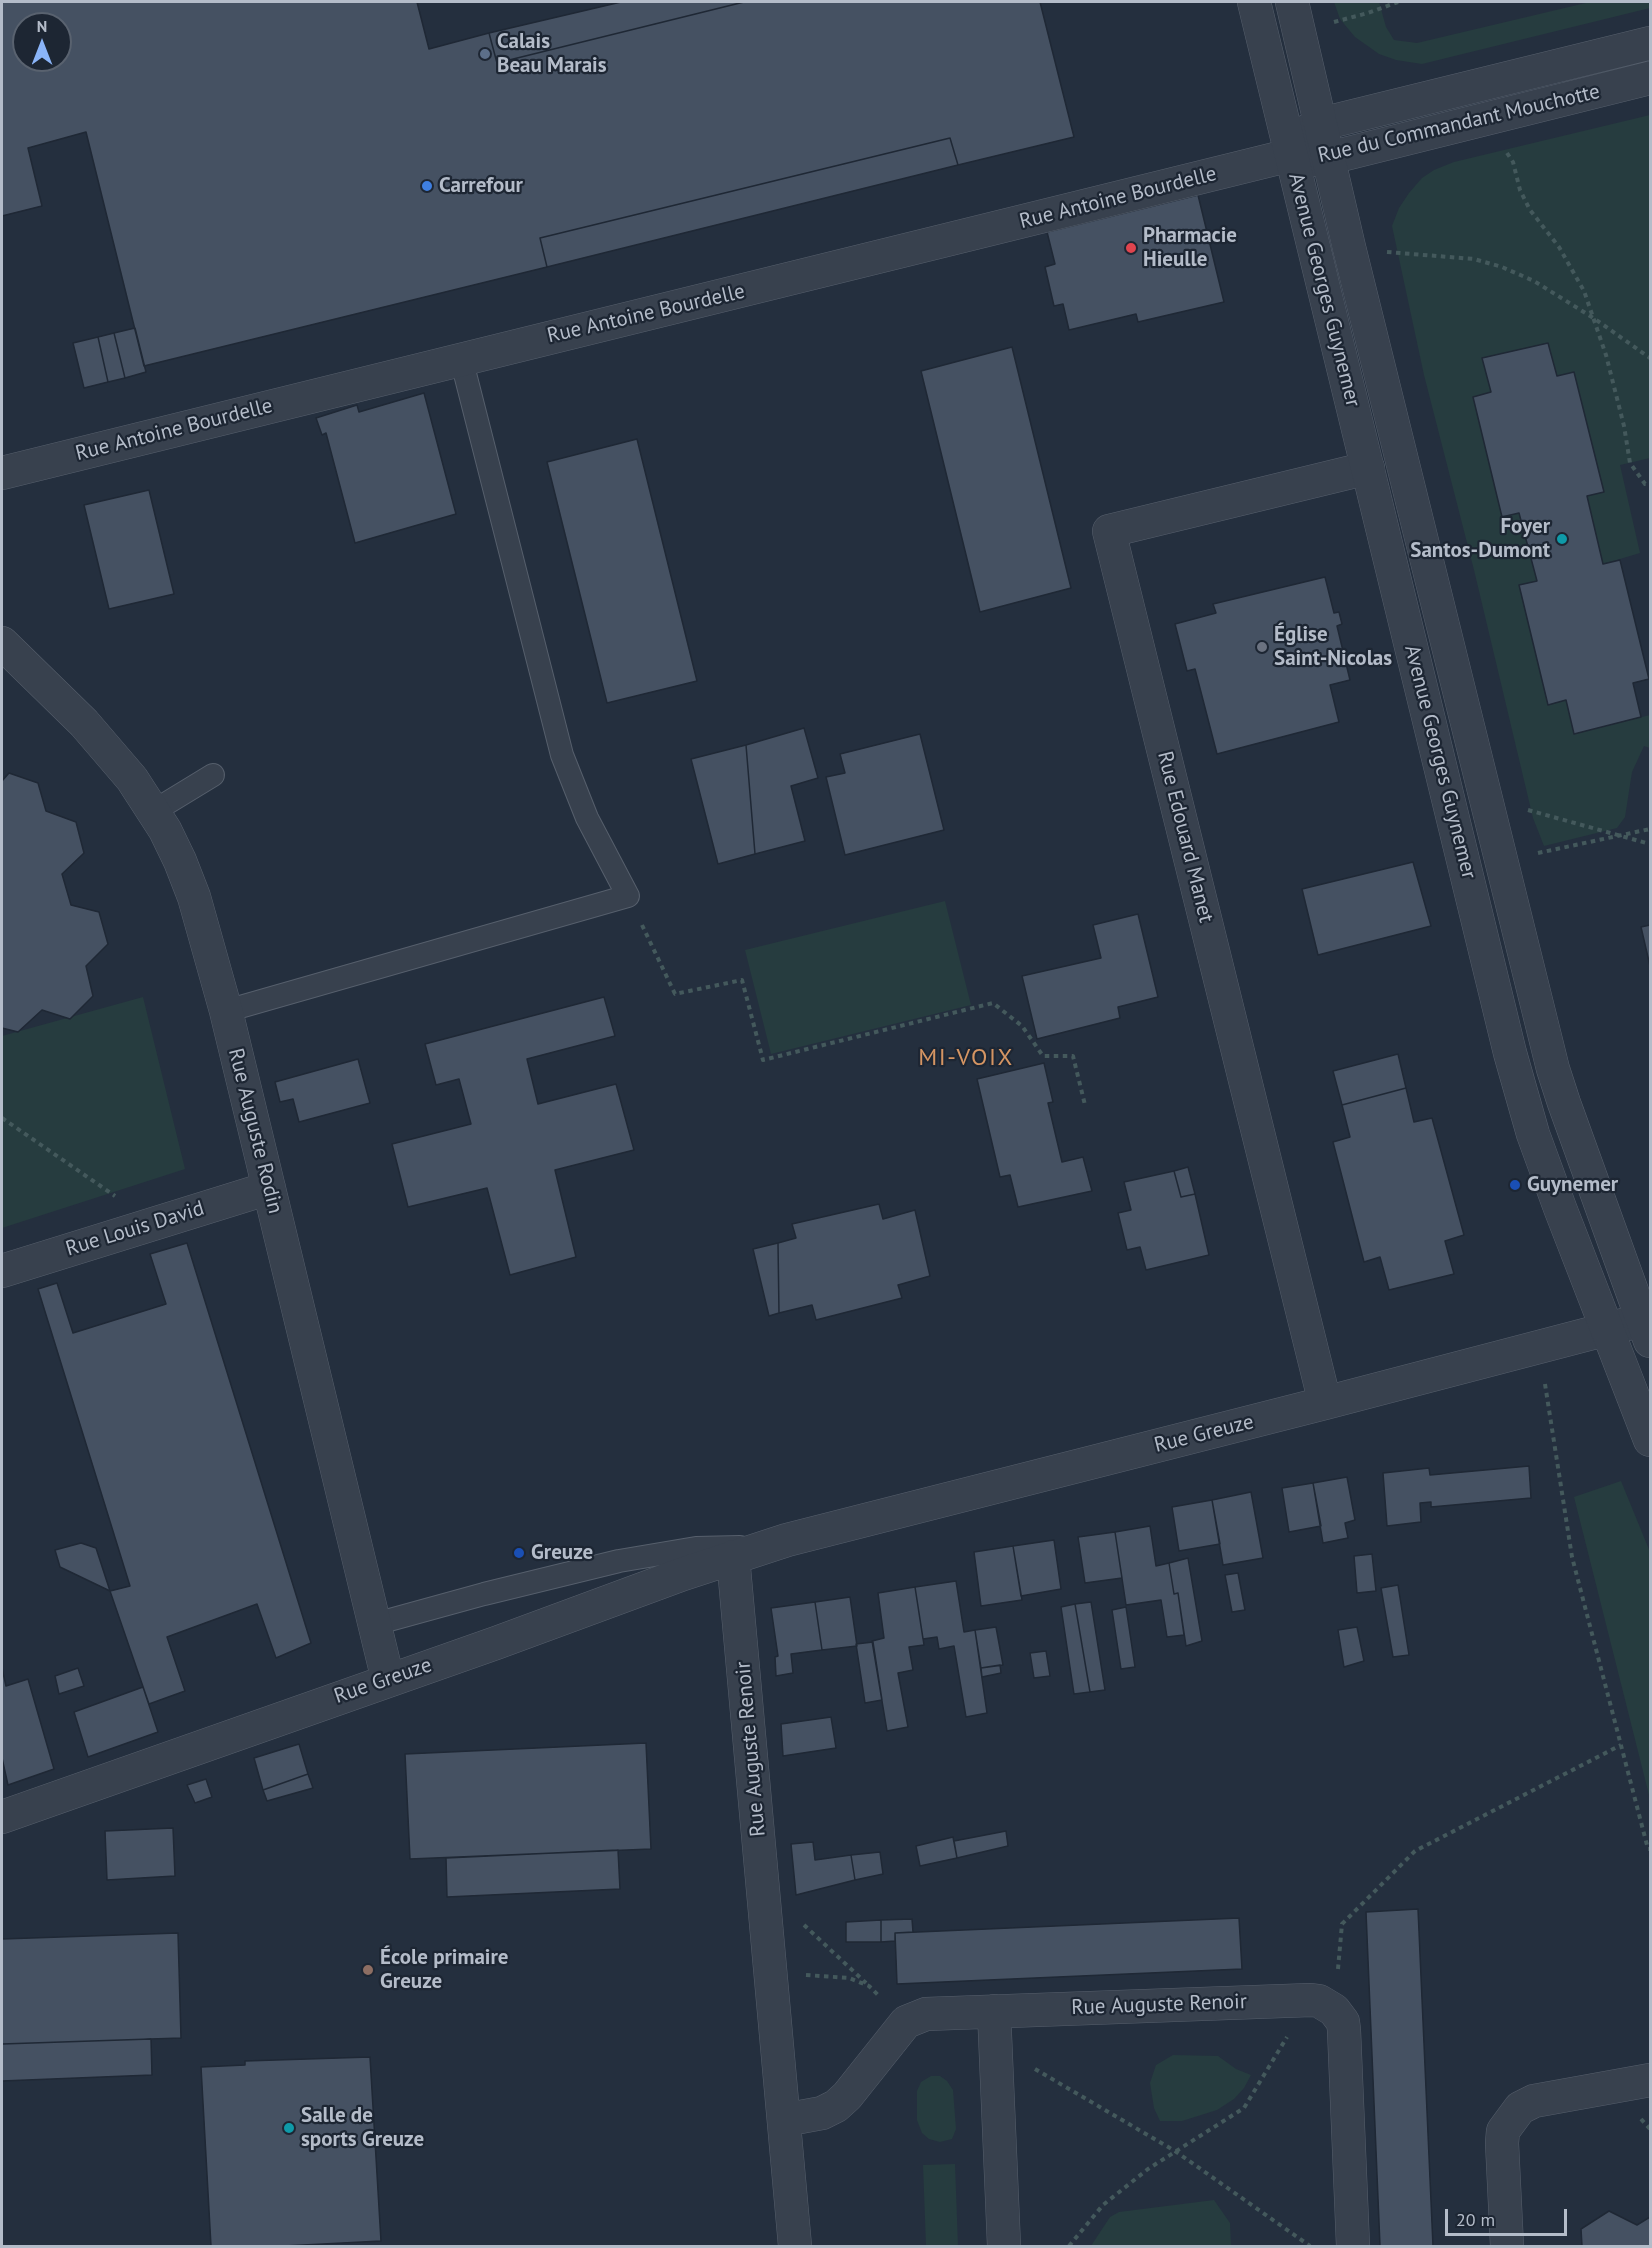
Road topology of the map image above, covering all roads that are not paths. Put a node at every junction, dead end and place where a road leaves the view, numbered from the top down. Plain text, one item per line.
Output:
1 (1254, 2) edge
2 (1292, 2) edge
3 (1650, 43) edge
4 (1650, 78) edge
5 (1321, 124) junction
6 (1291, 155) junction
7 (1329, 158) junction
8 (461, 358) junction
9 (1368, 468) junction
10 (2, 473) edge
11 (2, 643) edge
12 (213, 775) dead end
13 (154, 811) junction
14 (226, 1011) junction
15 (268, 1188) junction
16 (2, 1271) edge
17 (1606, 1330) junction
18 (1646, 1330) edge
19 (1325, 1403) junction
20 (1650, 1440) edge
21 (766, 1546) junction
22 (734, 1557) junction
23 (375, 1624) junction
24 (388, 1680) junction
25 (2, 1817) edge
26 (994, 2011) junction
27 (1650, 2080) edge
28 (784, 2120) junction
29 (795, 2247) edge
30 (1004, 2247) edge
31 (1353, 2247) edge
32 (1507, 2247) edge

1 - 6 street, Avenue Georges Guynemer
2 - 5 street, Avenue Georges Guynemer
3 - 5 street, Rue du Commandant Mouchotte
4 - 7 street, Rue du Commandant Mouchotte
5 - 6 street, Rue du Commandant Mouchotte
5 - 7 street, Avenue Georges Guynemer
6 - 7 street, Rue du Commandant Mouchotte
6 - 8 street, Rue Antoine Bourdelle
6 - 9 street, Avenue Georges Guynemer
7 - 18 street, Avenue Georges Guynemer
8 - 10 street, Rue Antoine Bourdelle
8 - 14 lane
9 - 17 street, Avenue Georges Guynemer
9 - 19 street, Rue Edouard Manet
11 - 13 street, Rue Auguste Rodin
12 - 13 lane
13 - 14 street, Rue Auguste Rodin
14 - 15 street, Rue Auguste Rodin
15 - 16 street, Rue Louis David
15 - 23 street, Rue Auguste Rodin
17 - 18 street, Rue Greuze
17 - 19 street, Rue Greuze
17 - 20 street, Avenue Georges Guynemer
19 - 21 street, Rue Greuze
21 - 22 street, Rue Greuze
21 - 23 lane, Rue Greuze
22 - 24 street, Rue Greuze
22 - 28 street, Rue Auguste Renoir
23 - 24 street, Rue Auguste Rodin
24 - 25 street, Rue Greuze
26 - 28 street, Rue Auguste Renoir
26 - 30 street
26 - 31 street, Rue Auguste Renoir
27 - 32 street
28 - 29 street, Rue Auguste Renoir

